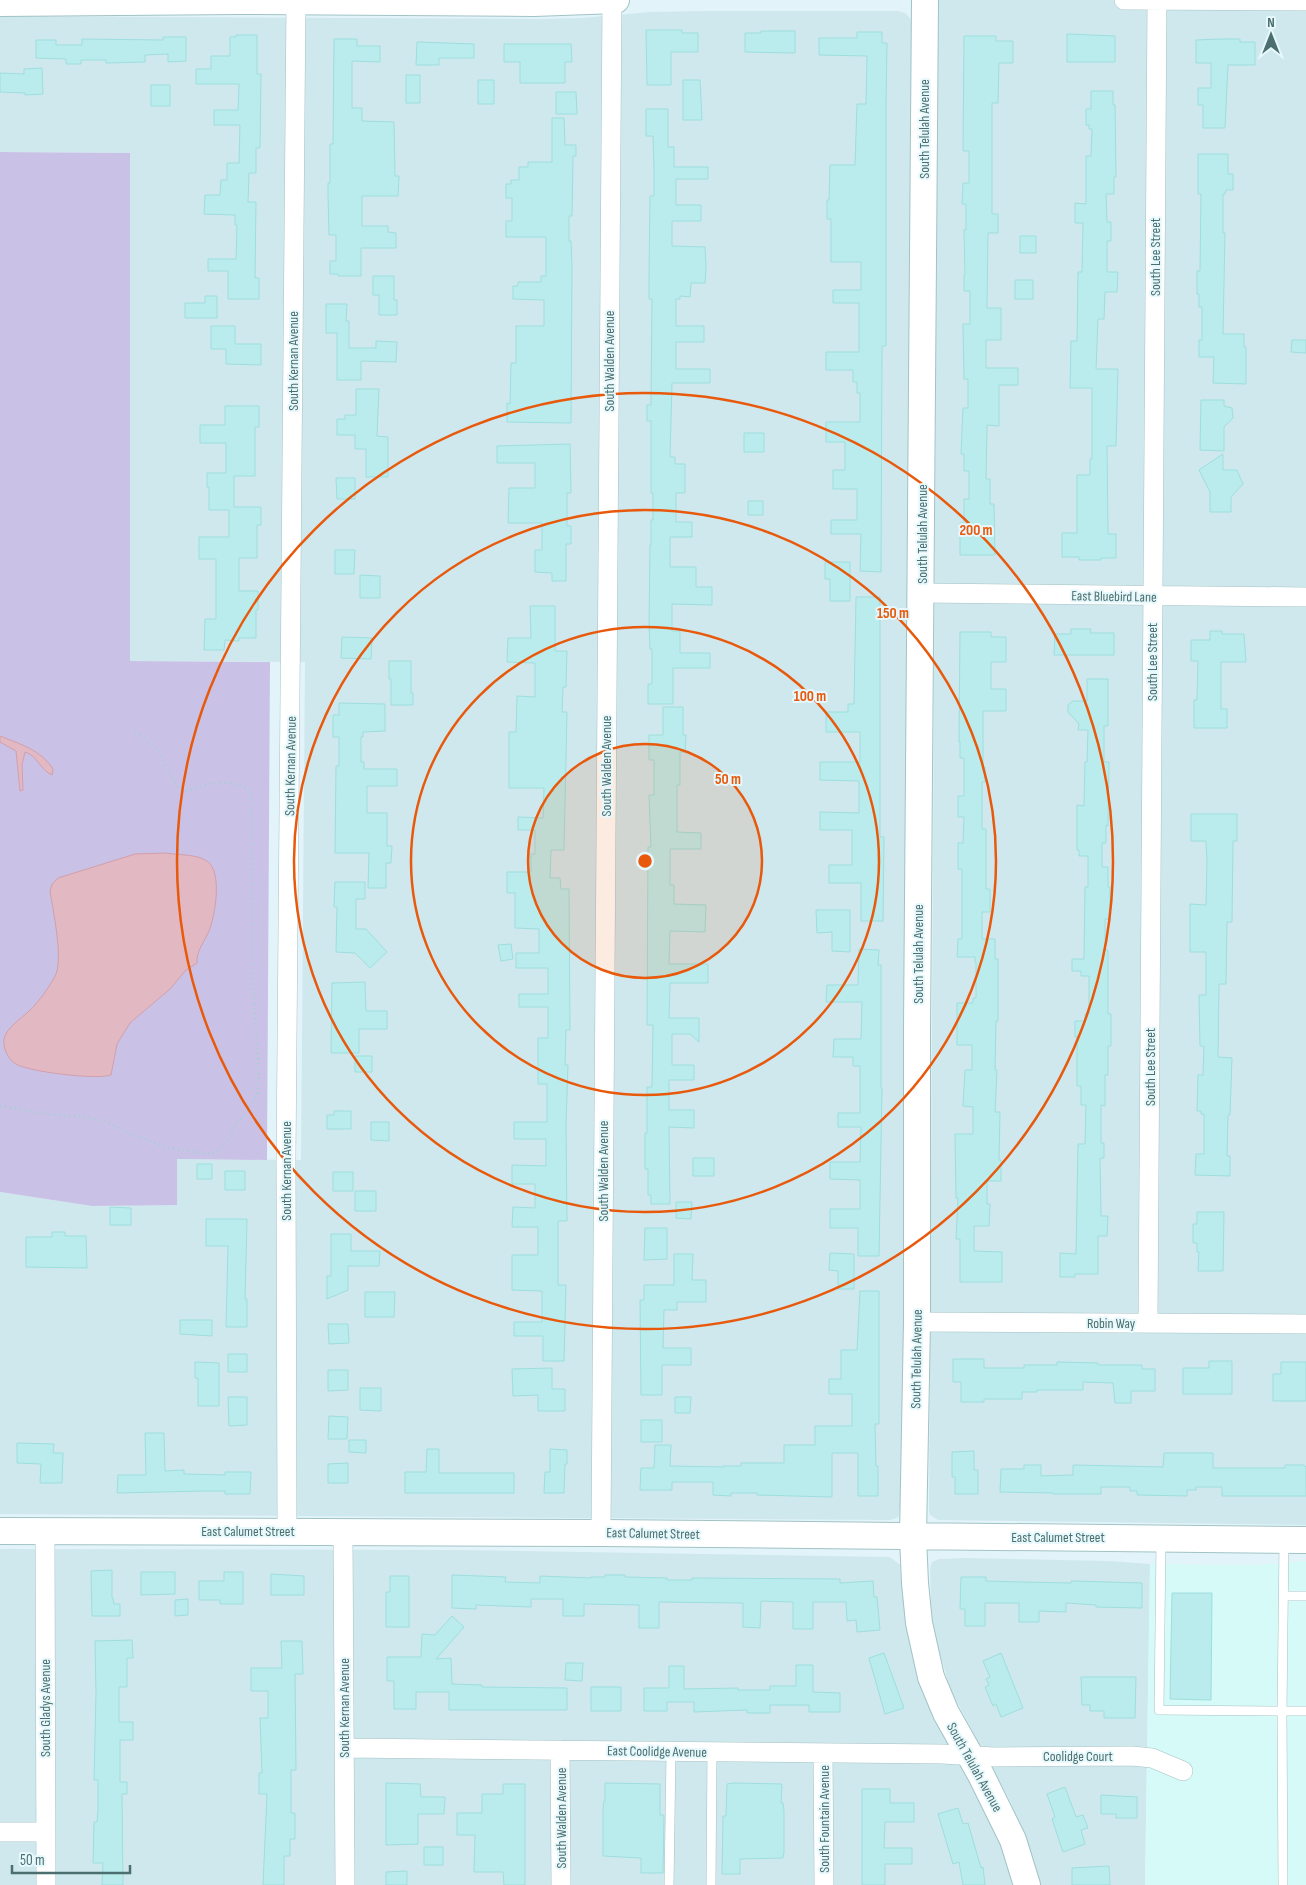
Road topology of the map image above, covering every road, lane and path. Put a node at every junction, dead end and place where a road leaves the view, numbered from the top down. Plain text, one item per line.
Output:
1 (256, 0) edge
2 (613, 0) edge
3 (925, 0) edge
4 (1124, 0) edge
5 (1157, 0) edge
6 (296, 1) edge
7 (1306, 1) edge
8 (0, 3) edge
9 (922, 593) junction
10 (1153, 596) junction
11 (1306, 596) edge
12 (134, 732) dead end
13 (0, 1106) edge
14 (917, 1322) junction
15 (1148, 1323) junction
16 (1306, 1324) edge
17 (0, 1531) edge
18 (45, 1531) junction
19 (287, 1531) junction
20 (343, 1532) junction
21 (601, 1533) junction
22 (914, 1537) junction
23 (1160, 1538) junction
24 (1295, 1540) edge
25 (1284, 1596) junction
26 (1306, 1596) edge
27 (1282, 1711) junction
28 (1306, 1711) edge
29 (344, 1748) junction
30 (560, 1750) junction
31 (671, 1752) junction
32 (712, 1752) junction
33 (823, 1754) junction
34 (969, 1755) junction
35 (1183, 1771) dead end
36 (0, 1832) edge
37 (46, 1832) junction
38 (46, 1885) edge
39 (345, 1885) edge
40 (561, 1885) edge
41 (670, 1885) edge
42 (711, 1885) edge
43 (824, 1885) edge
44 (1027, 1885) edge
45 (1283, 1885) edge

1 - 6 street
1 - 8 street
2 - 6 street
2 - 21 street, South Walden Avenue
3 - 9 street, South Telulah Avenue
4 - 5 street
5 - 7 street
5 - 10 street, South Lee Street
6 - 19 street, South Kernan Avenue
9 - 10 street, East Bluebird Lane
9 - 14 street, South Telulah Avenue
10 - 11 street, East Bluebird Lane
10 - 15 street, South Lee Street
12 - 13 path
14 - 15 street, Robin Way
14 - 22 street, South Telulah Avenue
15 - 16 street, Robin Way
17 - 18 street, East Calumet Street
18 - 19 street, East Calumet Street
18 - 37 street, South Gladys Avenue
19 - 20 street, East Calumet Street
20 - 21 street, East Calumet Street
20 - 29 street, South Kernan Avenue
21 - 22 street, East Calumet Street
22 - 23 street, East Calumet Street
22 - 34 street, South Telulah Avenue
23 - 24 street, East Calumet Street
23 - 27 lane
24 - 25 lane
25 - 26 lane
25 - 27 lane
27 - 28 lane
27 - 45 lane
29 - 30 street, East Coolidge Avenue
29 - 39 street, South Kernan Avenue
30 - 31 street, East Coolidge Avenue
30 - 40 street, South Walden Avenue
31 - 32 street, East Coolidge Avenue
31 - 41 lane
32 - 33 street, East Coolidge Avenue
32 - 42 lane
33 - 34 street, East Coolidge Avenue
33 - 43 street, South Fountain Avenue
34 - 35 street, Coolidge Court
34 - 44 street, South Telulah Avenue
36 - 37 street
37 - 38 street, South Gladys Avenue

